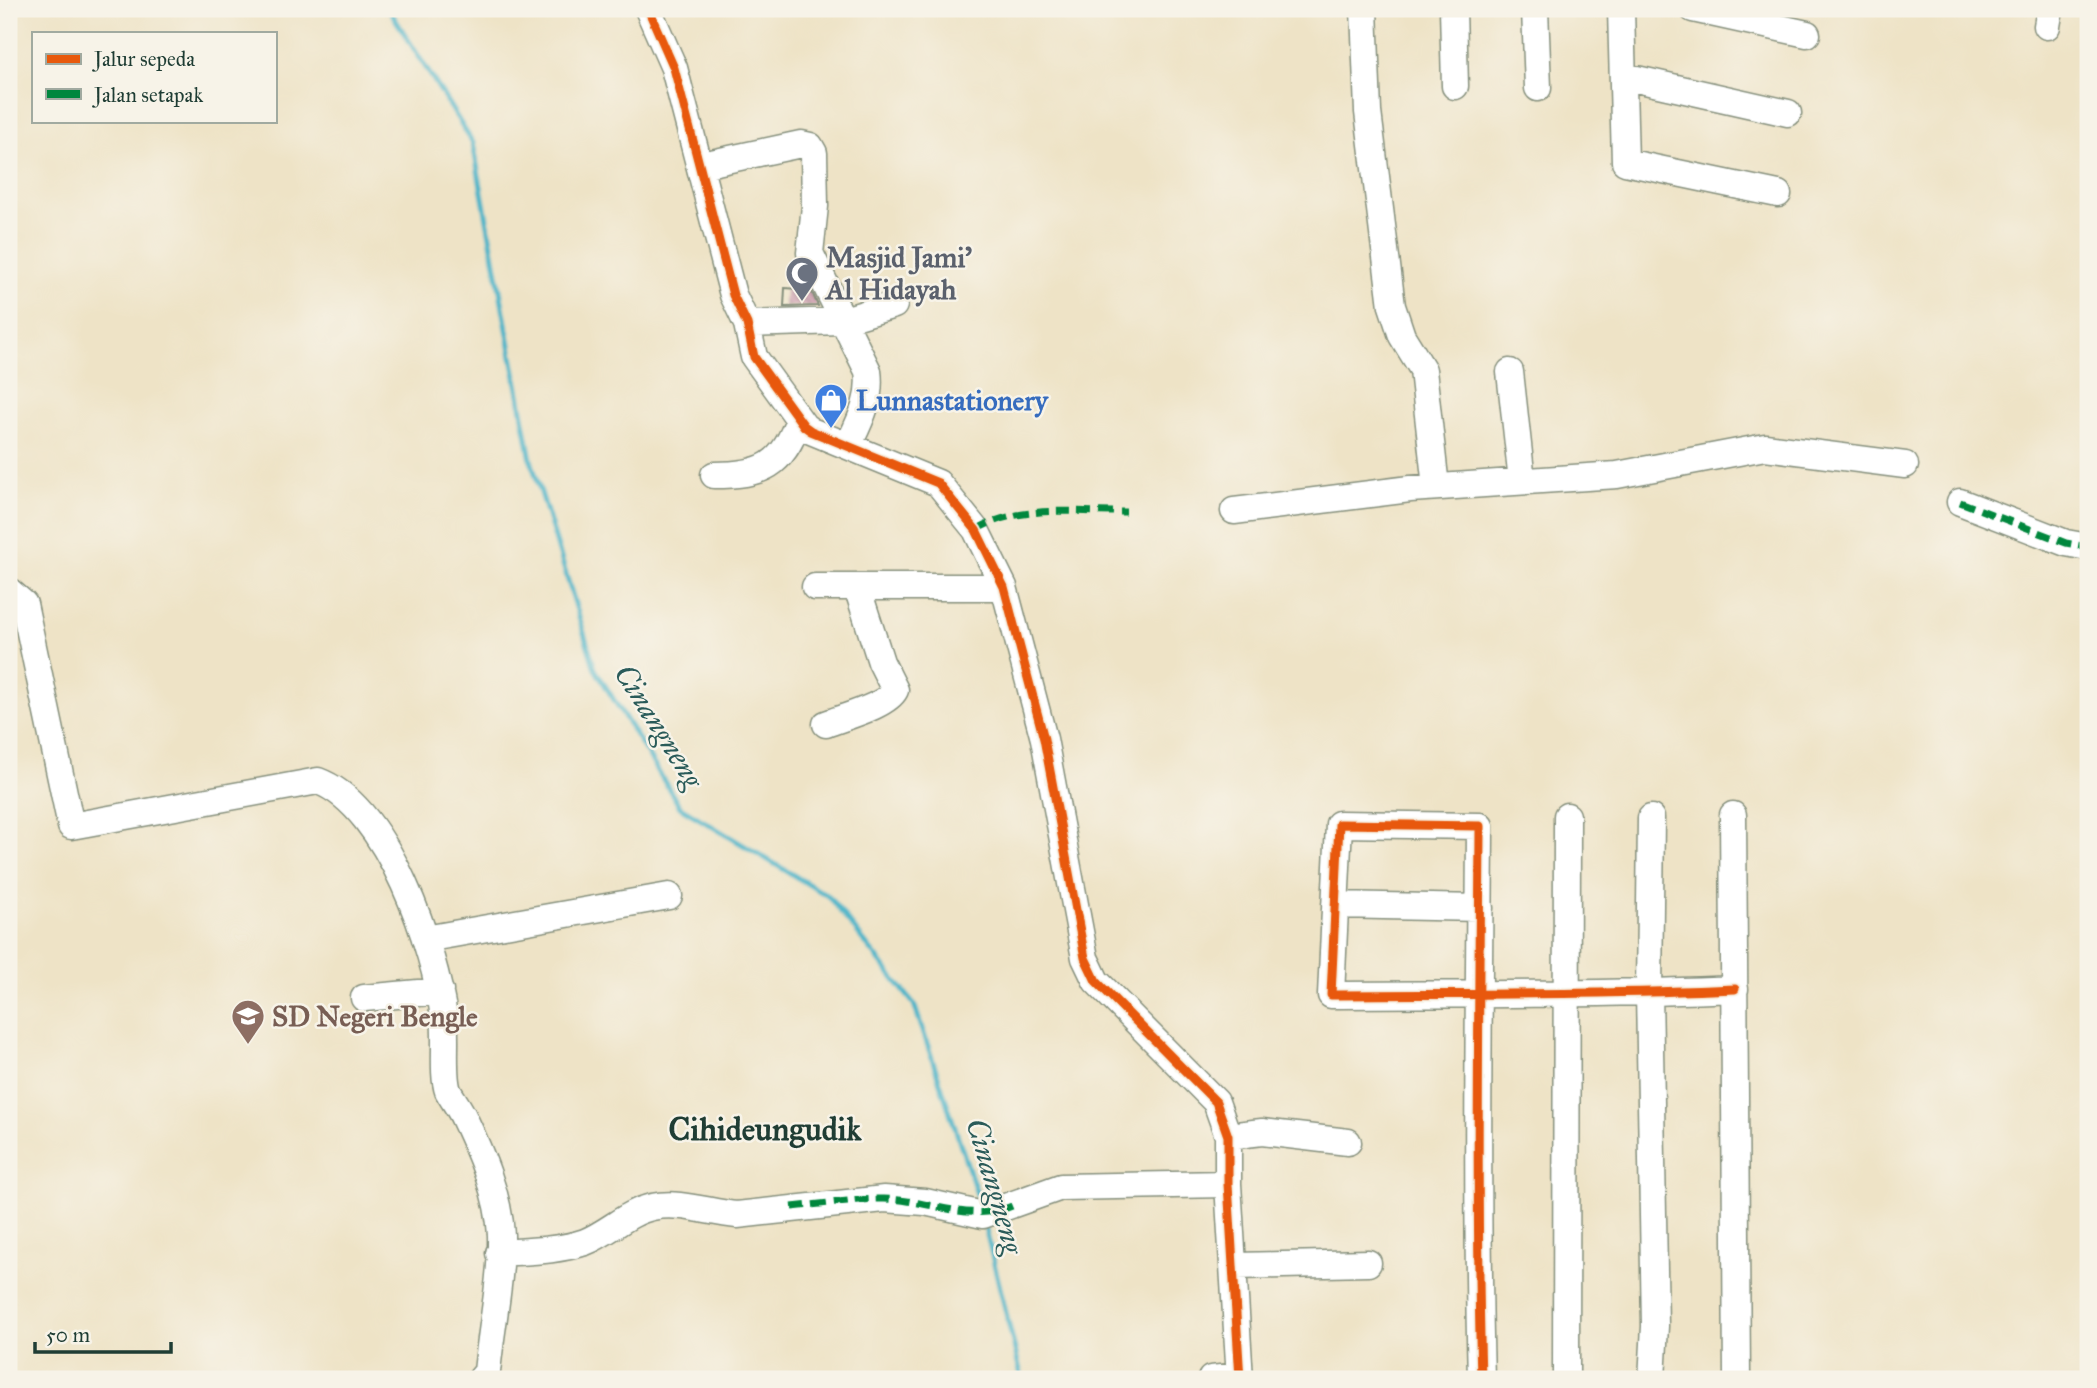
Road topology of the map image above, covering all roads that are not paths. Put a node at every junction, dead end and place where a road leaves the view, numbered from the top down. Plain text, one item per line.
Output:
1 (648, 9) edge
2 (656, 9) edge
3 (1364, 9) edge
4 (1453, 9) edge
5 (1535, 9) edge
6 (1621, 9) edge
7 (1693, 9) edge
8 (1807, 34) dead end
9 (1623, 76) junction
10 (1455, 86) dead end
11 (1538, 88) dead end
12 (1788, 113) dead end
13 (702, 165) junction
14 (1778, 194) dead end
15 (894, 305) dead end
16 (841, 321) junction
17 (747, 324) junction
18 (1510, 372) dead end
19 (799, 419) junction
20 (848, 446) junction
21 (1905, 465) dead end
22 (715, 475) dead end
23 (1521, 481) junction
24 (1436, 487) junction
25 (1960, 502) dead end
26 (1234, 511) dead end
27 (2088, 547) edge
28 (815, 587) dead end
29 (857, 587) junction
30 (1004, 587) junction
31 (9, 591) edge
32 (826, 724) dead end
33 (1733, 815) dead end
34 (1567, 816) dead end
35 (1651, 818) dead end
36 (670, 896) dead end
37 (1335, 905) junction
38 (1480, 908) junction
39 (425, 939) junction
40 (1735, 989) junction
41 (440, 991) junction
42 (1567, 992) junction
43 (1649, 992) junction
44 (1479, 993) junction
45 (364, 998) dead end
46 (1228, 1136) junction
47 (1348, 1142) dead end
48 (1228, 1184) junction
49 (499, 1253) junction
50 (1368, 1263) dead end
51 (1235, 1265) junction
52 (1240, 1378) edge
53 (481, 1379) edge
54 (1211, 1379) edge
55 (1481, 1379) edge
56 (1566, 1379) edge
57 (1653, 1379) edge
58 (1737, 1379) edge

1 - 2 street
1 - 13 street
3 - 24 street
4 - 10 street
5 - 11 street
6 - 9 street
7 - 8 street
9 - 12 street
9 - 14 street
13 - 16 street
13 - 17 street
15 - 16 street
16 - 17 street
16 - 20 street
17 - 19 street
18 - 23 street
19 - 20 street
19 - 22 street
20 - 30 street
21 - 23 street
23 - 24 street
24 - 26 street
25 - 27 street
28 - 29 street
29 - 30 street
29 - 32 street
30 - 46 street
31 - 39 street
33 - 40 street
34 - 42 street
35 - 43 street
36 - 39 street
37 - 38 street
37 - 38 street
37 - 44 street
38 - 44 street
39 - 41 street
40 - 43 street
40 - 58 street
41 - 45 street
41 - 49 street
42 - 43 street
42 - 44 street
42 - 56 street
43 - 57 street
44 - 55 street
46 - 47 street
46 - 48 street
48 - 49 street
48 - 51 street
49 - 53 street
50 - 51 street
51 - 52 street
52 - 54 street

